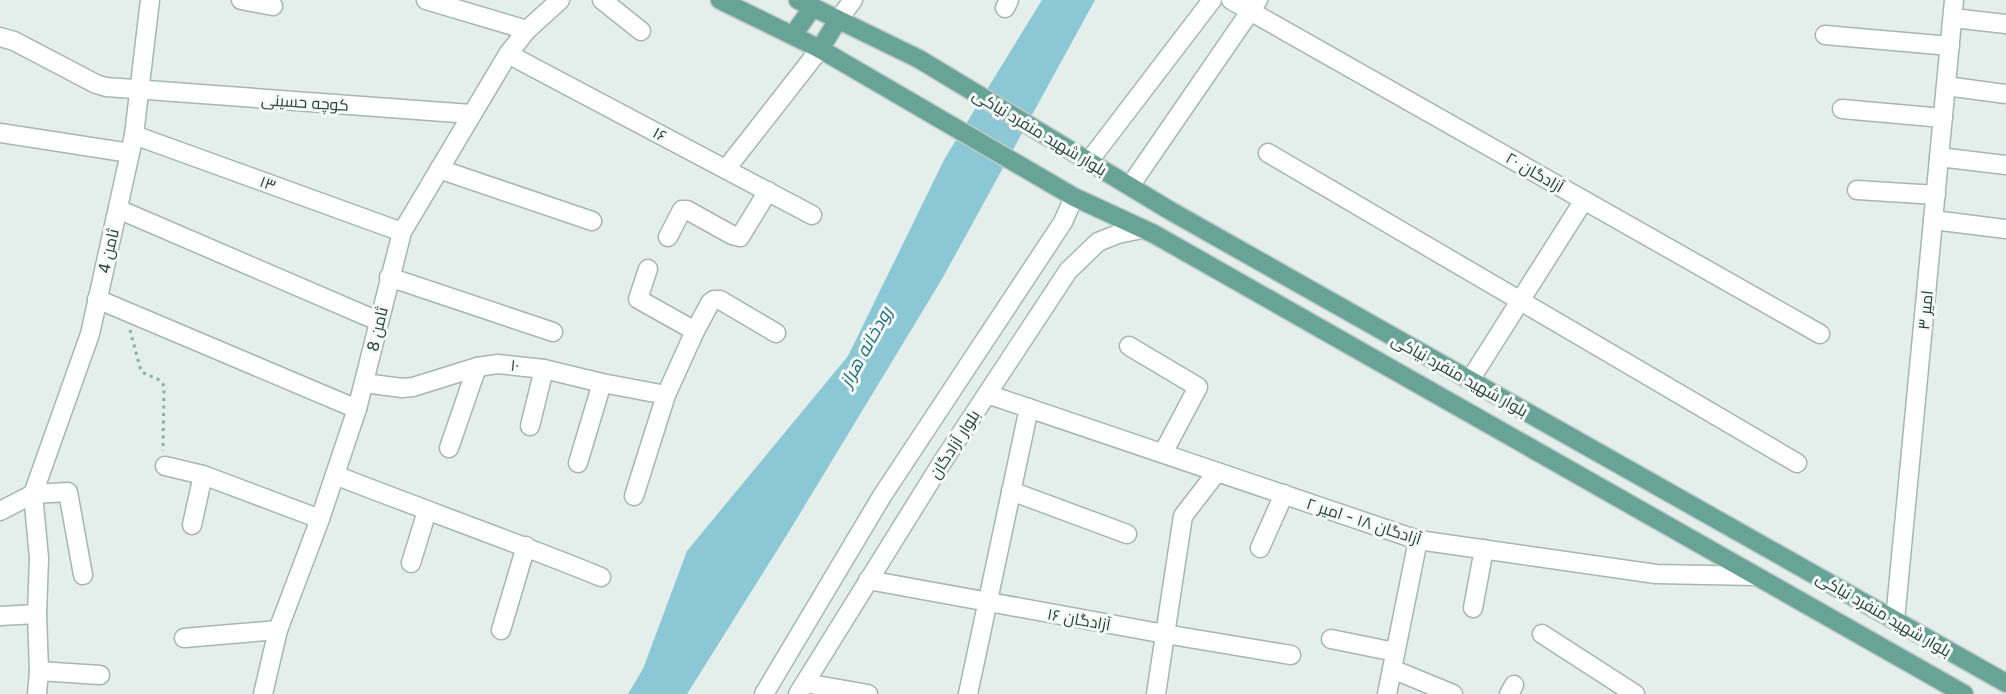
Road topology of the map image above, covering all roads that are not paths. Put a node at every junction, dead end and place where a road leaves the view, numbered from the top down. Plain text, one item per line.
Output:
1 (150, 0) edge
2 (245, 0) edge
3 (426, 0) edge
4 (560, 0) edge
5 (602, 0) edge
6 (720, 0) edge
7 (853, 0) edge
8 (1212, 0) edge
9 (1231, 0) edge
10 (806, 4) edge
11 (1254, 5) edge
12 (273, 6) dead end
13 (1953, 9) edge
14 (838, 20) junction
15 (2006, 24) edge
16 (527, 30) junction
17 (641, 31) dead end
18 (793, 35) junction
19 (1825, 35) dead end
20 (0, 36) edge
21 (1950, 46) junction
22 (820, 49) junction
23 (508, 54) junction
24 (1946, 86) junction
25 (140, 90) junction
26 (2006, 94) edge
27 (1842, 109) dead end
28 (471, 114) junction
29 (1943, 118) junction
30 (0, 133) edge
31 (132, 144) junction
32 (1268, 153) dead end
33 (1940, 157) junction
34 (1089, 161) junction
35 (2006, 165) edge
36 (439, 169) junction
37 (726, 169) junction
38 (1130, 186) junction
39 (1857, 190) dead end
40 (768, 191) junction
41 (1936, 195) junction
42 (1074, 197) junction
43 (1584, 200) junction
44 (118, 209) junction
45 (812, 215) dead end
46 (1933, 220) junction
47 (592, 221) dead end
48 (1142, 229) junction
49 (2006, 229) edge
50 (402, 232) junction
51 (668, 237) dead end
52 (648, 269) dead end
53 (389, 277) junction
54 (1324, 298) junction
55 (97, 299) junction
56 (1520, 301) junction
57 (378, 321) junction
58 (1308, 321) junction
59 (1368, 322) junction
60 (695, 331) junction
61 (553, 332) dead end
62 (776, 333) dead end
63 (1820, 334) dead end
64 (1129, 346) dead end
65 (1354, 348) junction
66 (477, 367) junction
67 (544, 369) junction
68 (1470, 380) junction
69 (364, 383) junction
70 (602, 383) junction
71 (666, 394) junction
72 (987, 394) junction
73 (1029, 408) junction
74 (357, 410) junction
75 (530, 426) dead end
76 (449, 448) dead end
77 (1163, 453) junction
78 (905, 460) junction
79 (578, 463) dead end
80 (1797, 463) dead end
81 (165, 466) road end
82 (1217, 472) junction
83 (203, 475) junction
84 (335, 475) junction
85 (934, 475) junction
86 (1011, 491) junction
87 (33, 494) junction
88 (1284, 495) junction
89 (634, 496) dead end
90 (0, 511) edge
91 (427, 511) junction
92 (320, 519) junction
93 (192, 525) dead end
94 (1127, 534) dead end
95 (1418, 540) junction
96 (526, 546) junction
97 (1260, 548) dead end
98 (1484, 549) junction
99 (411, 563) dead end
100 (83, 575) dead end
101 (1756, 576) junction
102 (600, 577) dead end
103 (868, 580) junction
104 (988, 602) junction
105 (1473, 608) dead end
106 (38, 614) junction
107 (0, 616) edge
108 (1895, 620) junction
109 (278, 630) junction
110 (501, 630) dead end
111 (1165, 634) junction
112 (1542, 634) dead end
113 (184, 638) dead end
114 (1331, 639) dead end
115 (1291, 655) dead end
116 (1394, 660) junction
117 (39, 670) junction
118 (100, 675) dead end
119 (2006, 683) edge
120 (802, 688) edge
121 (37, 694) edge
122 (263, 694) edge
123 (764, 694) edge
124 (868, 694) edge
125 (968, 694) edge
126 (1156, 694) edge
127 (1387, 694) edge
128 (1452, 694) edge
129 (1635, 694) edge
130 (1964, 694) edge

1 - 25 street, ثامن 4
2 - 12 street
3 - 16 street
4 - 16 street, ثامن 8
5 - 17 street
6 - 18 main road, بلوار شهید منفرد نیاکی
7 - 14 street
8 - 34 street
9 - 11 street, آزادگان ۲۰
10 - 14 main road, بلوار شهید منفرد نیاکی
10 - 18 main road
11 - 38 street
11 - 43 street, آزادگان ۲۰
13 - 15 street
13 - 21 street, امیر ۳
14 - 22 main road
14 - 34 main road, بلوار شهید منفرد نیاکی
16 - 23 street, ثامن 8
18 - 22 main road, بلوار شهید منفرد نیاکی
19 - 21 street
20 - 25 street, کوچه حسینی
21 - 24 street, امیر ۳
22 - 37 street
22 - 42 main road, بلوار شهید منفرد نیاکی
23 - 28 street, ثامن 8
23 - 37 street, ۱۶
24 - 26 street
24 - 29 street, امیر ۳
25 - 28 street, کوچه حسینی
25 - 31 street, ثامن 4
27 - 29 street
28 - 36 street, ثامن 8
29 - 33 street, امیر ۳
30 - 31 street, ۱۳
31 - 44 street, ثامن 4
31 - 50 street, ۱۳
32 - 56 street
33 - 35 street
33 - 41 street, امیر ۳
34 - 38 main road, بلوار شهید منفرد نیاکی
36 - 47 street
36 - 50 street, ثامن 8
37 - 40 street, ۱۶
38 - 54 main road, بلوار شهید منفرد نیاکی
39 - 41 street
40 - 45 street, ۱۶
40 - 51 street
41 - 46 street, امیر ۳
42 - 48 main road, بلوار شهید منفرد نیاکی
42 - 78 street, بلوار آزادگان
43 - 56 street
43 - 63 street, آزادگان ۲۰
44 - 55 street, ثامن 4
44 - 57 street
46 - 49 street
46 - 108 street, امیر ۳
48 - 58 main road, بلوار شهید منفرد نیاکی
48 - 72 street, بلوار آزادگان
50 - 53 street, ثامن 8
52 - 60 street
53 - 57 street, ثامن 8
53 - 61 street
54 - 58 main road
54 - 59 main road, بلوار شهید منفرد نیاکی
55 - 74 street
55 - 87 street, ثامن 4
56 - 68 street
56 - 80 street
57 - 69 street, ثامن 8
58 - 65 main road, بلوار شهید منفرد نیاکی
59 - 65 main road
59 - 68 main road, بلوار شهید منفرد نیاکی
60 - 62 street
60 - 71 street
64 - 77 street
65 - 101 main road, بلوار شهید منفرد نیاکی
66 - 67 street, ۱۰
66 - 69 street, ۱۰
66 - 76 street
67 - 70 street, ۱۰
67 - 75 street
68 - 108 main road, بلوار شهید منفرد نیاکی
69 - 74 street, ثامن 8
70 - 71 street, ۱۰
70 - 79 street
71 - 89 street
72 - 73 street, آزادگان ۱۸ - امیر ۲
72 - 85 street, بلوار آزادگان
73 - 77 street, آزادگان ۱۸ - امیر ۲
73 - 86 street
74 - 84 street, ثامن 8
77 - 82 street, آزادگان ۱۸ - امیر ۲
78 - 85 street
78 - 123 street, بلوار آزادگان
81 - 83 street
82 - 88 street, آزادگان ۱۸ - امیر ۲
82 - 111 street
83 - 92 street
83 - 93 street
84 - 91 street
84 - 92 street, ثامن 8
85 - 103 street, بلوار آزادگان
86 - 94 street
86 - 104 street
87 - 90 street
87 - 100 street
87 - 106 street
88 - 95 street, آزادگان ۱۸ - امیر ۲
88 - 97 street
91 - 96 street
91 - 99 street
92 - 109 street, ثامن 8
95 - 98 street, آزادگان ۱۸ - امیر ۲
95 - 116 street
96 - 102 street
96 - 110 street
98 - 101 street, آزادگان ۱۸ - امیر ۲
98 - 105 street
101 - 130 main road, بلوار شهید منفرد نیاکی
103 - 104 street, آزادگان ۱۶
103 - 120 street, بلوار آزادگان
104 - 111 street, آزادگان ۱۶
104 - 125 street
106 - 107 street
106 - 117 street
108 - 119 main road, بلوار شهید منفرد نیاکی
109 - 113 street
109 - 122 street, ثامن 8
111 - 115 street, آزادگان ۱۶
111 - 126 street
112 - 129 street
114 - 116 street
116 - 127 street
116 - 128 street
117 - 118 street
117 - 121 street
120 - 124 street

